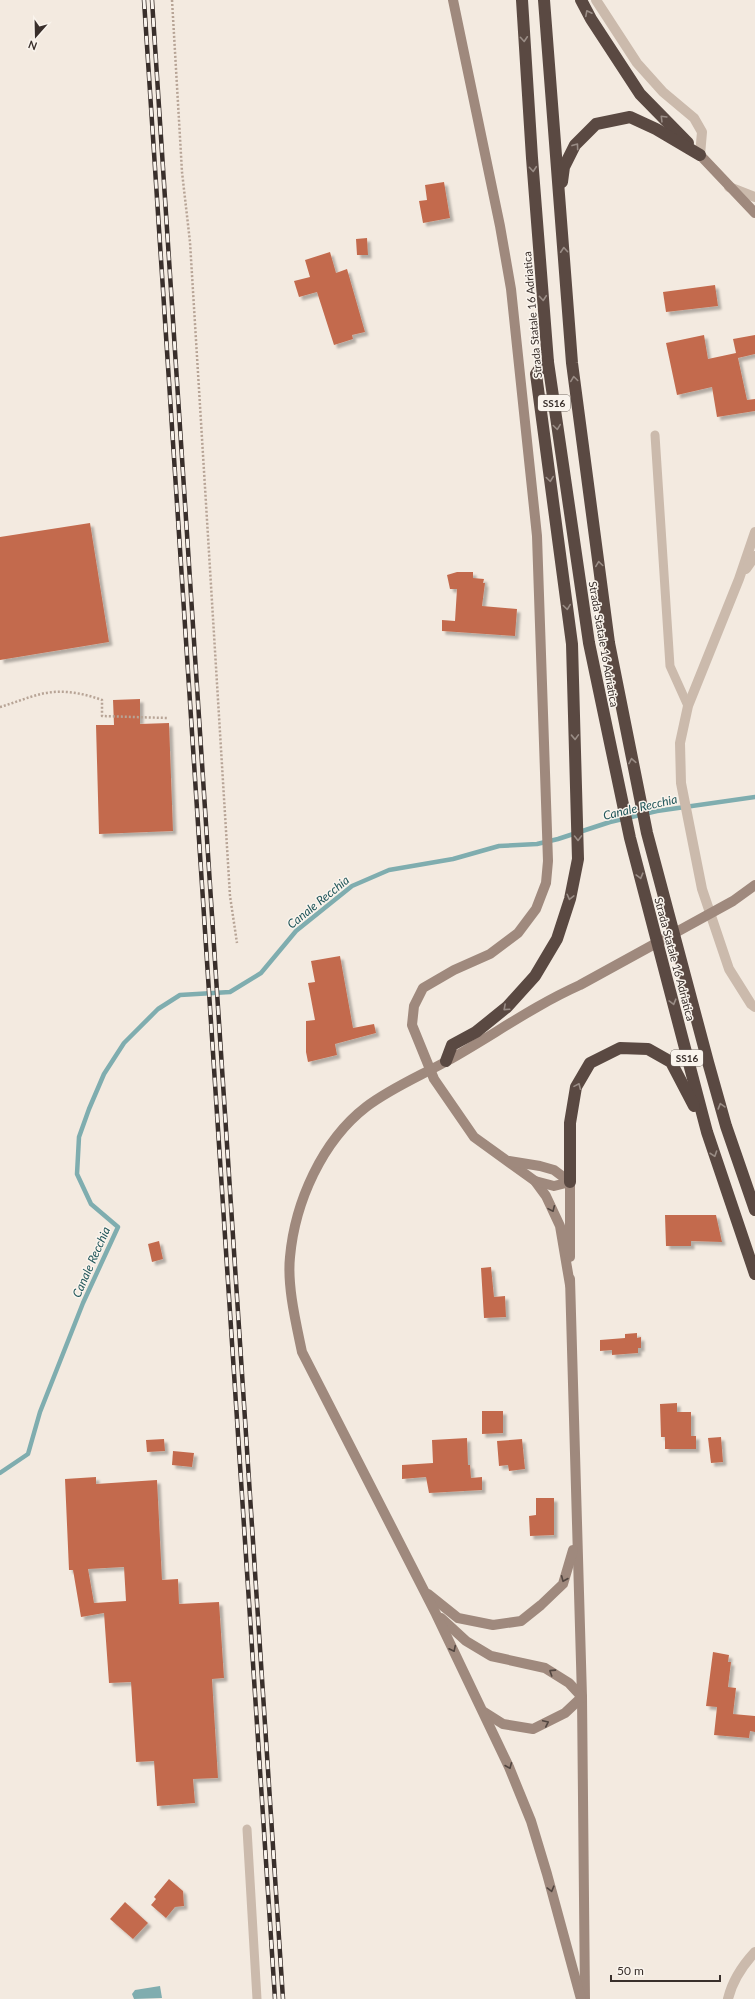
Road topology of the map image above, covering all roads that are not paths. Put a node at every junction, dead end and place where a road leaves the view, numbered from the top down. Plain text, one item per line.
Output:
1 (453, 0) edge
2 (522, 0) edge
3 (544, 0) edge
4 (581, 0) edge
5 (596, 0) edge
6 (700, 155) junction
7 (729, 187) junction
8 (755, 197) edge
9 (559, 209) junction
10 (755, 213) edge
11 (548, 362) junction
12 (655, 435) dead end
13 (755, 532) edge
14 (755, 556) edge
15 (739, 579) junction
16 (688, 706) junction
17 (755, 885) edge
18 (755, 1007) edge
19 (446, 1061) junction
20 (707, 1132) junction
21 (508, 1161) junction
22 (535, 1181) junction
23 (570, 1182) junction
24 (755, 1210) edge
25 (755, 1274) edge
26 (570, 1285) junction
27 (577, 1528) junction
28 (424, 1592) junction
29 (436, 1614) junction
30 (582, 1697) junction
31 (484, 1712) junction
32 (247, 1829) dead end
33 (755, 1952) edge
34 (257, 1999) edge
35 (581, 1999) edge
36 (585, 1999) edge
37 (728, 1999) edge

1 - 21 main road
2 -> 11 highway, Strada Statale 16 Adriatica / SS16
3 - 9 highway, Strada Statale 16 Adriatica / SS16
6 -> 4 highway
5 - 6 street
6 - 7 main road
9 -> 6 highway
7 - 8 street
7 - 10 main road
24 -> 9 highway, Strada Statale 16 Adriatica / SS16
11 -> 19 highway
11 -> 20 highway, Strada Statale 16 Adriatica / SS16
12 - 16 lane
13 - 15 street
14 - 15 street
15 - 16 street
16 - 18 street
17 - 19 main road
19 - 28 main road
23 -> 20 highway
20 -> 25 highway, Strada Statale 16 Adriatica / SS16
21 - 22 main road
21 - 23 main road
22 - 23 main road
22 -> 26 main road
23 - 26 main road
26 - 27 main road
27 -> 28 main road
27 - 30 main road
28 - 29 main road
30 -> 29 main road
29 -> 31 main road
31 -> 30 main road
30 - 36 main road
31 -> 35 main road
32 - 34 lane
33 - 37 street

